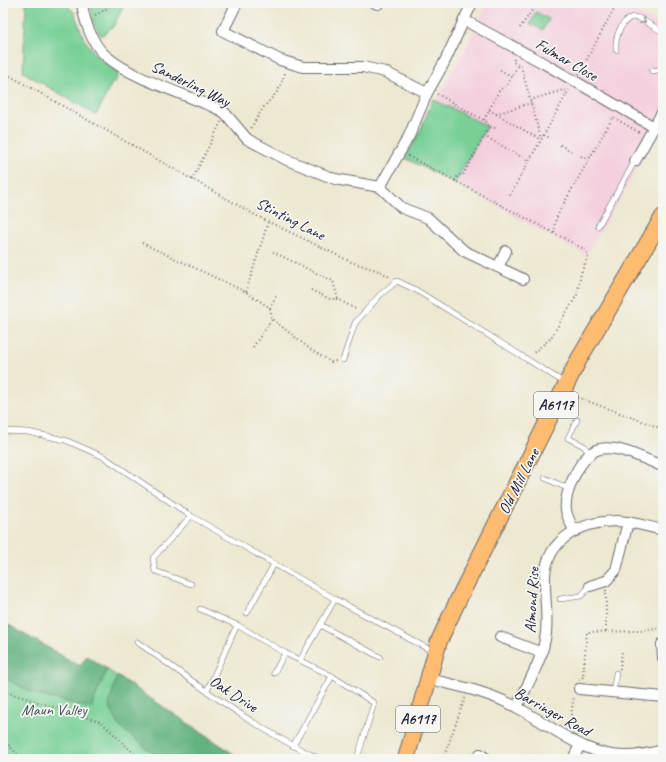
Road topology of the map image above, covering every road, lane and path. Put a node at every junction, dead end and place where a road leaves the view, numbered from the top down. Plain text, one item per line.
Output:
1 (82, 3) edge
2 (111, 3) edge
3 (237, 3) edge
4 (472, 3) edge
5 (537, 3) edge
6 (617, 3) edge
7 (84, 17) junction
8 (464, 20) junction
9 (520, 28) dead end
10 (663, 32) edge
11 (616, 50) dead end
12 (514, 59) dead end
13 (290, 63) junction
14 (518, 65) junction
15 (663, 69) edge
16 (500, 70) dead end
17 (3, 72) edge
18 (652, 72) dead end
19 (578, 75) dead end
20 (512, 76) junction
21 (571, 87) dead end
22 (568, 92) junction
23 (427, 93) junction
24 (530, 100) junction
25 (448, 101) dead end
26 (531, 103) junction
27 (489, 110) junction
28 (663, 112) edge
29 (226, 113) junction
30 (496, 114) junction
31 (484, 120) junction
32 (489, 127) junction
33 (654, 127) junction
34 (496, 128) dead end
35 (641, 133) dead end
36 (544, 135) junction
37 (484, 136) junction
38 (247, 139) junction
39 (551, 139) dead end
40 (541, 140) junction
41 (560, 145) dead end
42 (571, 150) dead end
43 (400, 152) junction
44 (581, 156) dead end
45 (588, 160) junction
46 (529, 161) junction
47 (635, 161) joint
48 (192, 180) junction
49 (455, 181) junction
50 (380, 187) junction
51 (510, 195) dead end
52 (663, 217) edge
53 (268, 222) junction
54 (598, 226) dead end
55 (554, 233) junction
56 (142, 242) dead end
57 (506, 251) dead end
58 (273, 252) dead end
59 (498, 267) junction
60 (523, 279) dead end
61 (397, 281) junction
62 (311, 290) dead end
63 (246, 292) junction
64 (276, 296) dead end
65 (338, 299) junction
66 (270, 308) junction
67 (363, 314) junction
68 (272, 319) junction
69 (253, 347) dead end
70 (526, 359) junction
71 (343, 360) joint
72 (565, 388) junction
73 (577, 420) dead end
74 (663, 424) edge
75 (662, 429) edge
76 (3, 431) edge
77 (589, 453) junction
78 (662, 466) dead end
79 (545, 478) dead end
80 (569, 489) junction
81 (191, 516) junction
82 (628, 522) junction
83 (574, 530) junction
84 (663, 530) edge
85 (274, 564) junction
86 (606, 581) junction
87 (191, 584) dead end
88 (590, 586) joint
89 (335, 599) junction
90 (560, 599) dead end
91 (200, 609) dead end
92 (247, 613) dead end
93 (237, 625) junction
94 (320, 626) junction
95 (663, 628) edge
96 (606, 631) junction
97 (500, 637) dead end
98 (662, 640) edge
99 (137, 642) dead end
100 (622, 651) dead end
101 (436, 652) junction
102 (285, 653) junction
103 (542, 653) junction
104 (380, 657) dead end
105 (663, 658) edge
106 (300, 660) junction
107 (274, 673) dead end
108 (616, 673) joint
109 (332, 676) junction
110 (429, 679) junction
111 (576, 686) junction
112 (468, 689) junction
113 (3, 691) edge
114 (207, 691) junction
115 (613, 693) junction
116 (663, 697) edge
117 (517, 707) junction
118 (568, 738) junction
119 (3, 739) edge
120 (580, 745) junction
121 (293, 746) junction
122 (663, 750) edge
123 (25, 759) edge
124 (140, 759) edge
125 (320, 759) edge
126 (357, 759) edge
127 (406, 759) edge
128 (443, 759) edge
129 (573, 759) edge

1 - 7 street, Sanderling Way
2 - 7 path
3 - 13 street
4 - 8 street
5 - 9 path
6 - 19 path
7 - 29 street, Sanderling Way
8 - 23 street
8 - 33 street, Fulmar Close
11 -> 10 lane
12 - 14 path
13 - 23 street
13 - 38 path
14 - 20 path
14 - 24 path
15 - 18 lane
16 - 20 path
17 - 48 path, Stinting Lane
20 - 27 path
21 - 22 path
22 - 24 path
22 - 36 path
23 - 43 street
24 - 26 path
25 - 31 path
26 - 30 path
26 - 40 path
27 - 30 path
27 - 31 path
28 - 33 street
29 - 38 street, Sanderling Way
29 - 48 path
30 - 40 path
31 - 32 path
32 - 34 path
32 - 37 path
33 - 47 street
35 - 45 path
36 - 39 path
36 - 40 path
37 - 46 path
37 - 49 path
38 - 50 street, Sanderling Way
40 - 46 path
41 - 42 path
43 - 49 path
43 - 50 street
44 - 45 path
45 - 55 path
46 - 51 path
47 - 54 lane
48 - 53 path, Stinting Lane
49 - 55 path
50 - 59 street
52 - 72 main road, Old Mill Lane / A6117
53 - 61 path, Stinting Lane
53 - 63 path
55 - 70 path
56 - 63 path
57 - 59 street
58 - 65 path
59 - 60 street
61 - 67 lane
61 - 70 lane
62 - 65 path
63 - 66 path
64 - 66 path
65 - 67 path
66 - 68 path
67 - 71 lane
68 - 69 path
68 - 71 path
70 - 72 lane
72 - 75 path
72 - 101 main road, Old Mill Lane / A6117
73 - 77 lane
74 - 75 path
76 - 81 lane
77 - 78 street
77 - 80 street
79 - 80 lane
80 - 83 street
81 - 85 lane
81 - 87 lane
82 - 83 street, Almond Rise
82 - 84 street, Almond Rise
82 - 86 street
83 - 103 street, Almond Rise
85 - 89 lane
85 - 92 lane
86 - 88 street
86 - 96 path
88 - 90 lane
89 - 94 lane
89 - 101 lane
91 - 93 lane
93 - 102 lane
93 - 114 lane
94 - 104 lane
94 - 106 lane
95 - 96 path
95 - 98 path
96 - 111 path
97 - 103 street, Almond Rise
98 - 105 street
99 - 114 lane, Oak Drive
100 - 108 path
101 - 110 main road, Old Mill Lane / A6117
102 - 106 lane
102 - 107 lane
103 - 117 street, Almond Rise
106 - 109 lane
108 - 115 lane
109 - 121 lane
109 - 126 lane
110 - 112 street, Barringer Road
110 - 127 main road, Old Mill Lane / A6117
111 - 115 street
111 - 118 path
112 - 117 street, Barringer Road
112 - 128 path
113 - 124 path
114 - 121 lane, Oak Drive
115 - 116 street
117 - 118 street, Barringer Road
118 - 120 street, Barringer Road
119 - 123 path
120 - 122 street, Barringer Road
120 - 129 street
121 - 125 lane, Oak Drive

